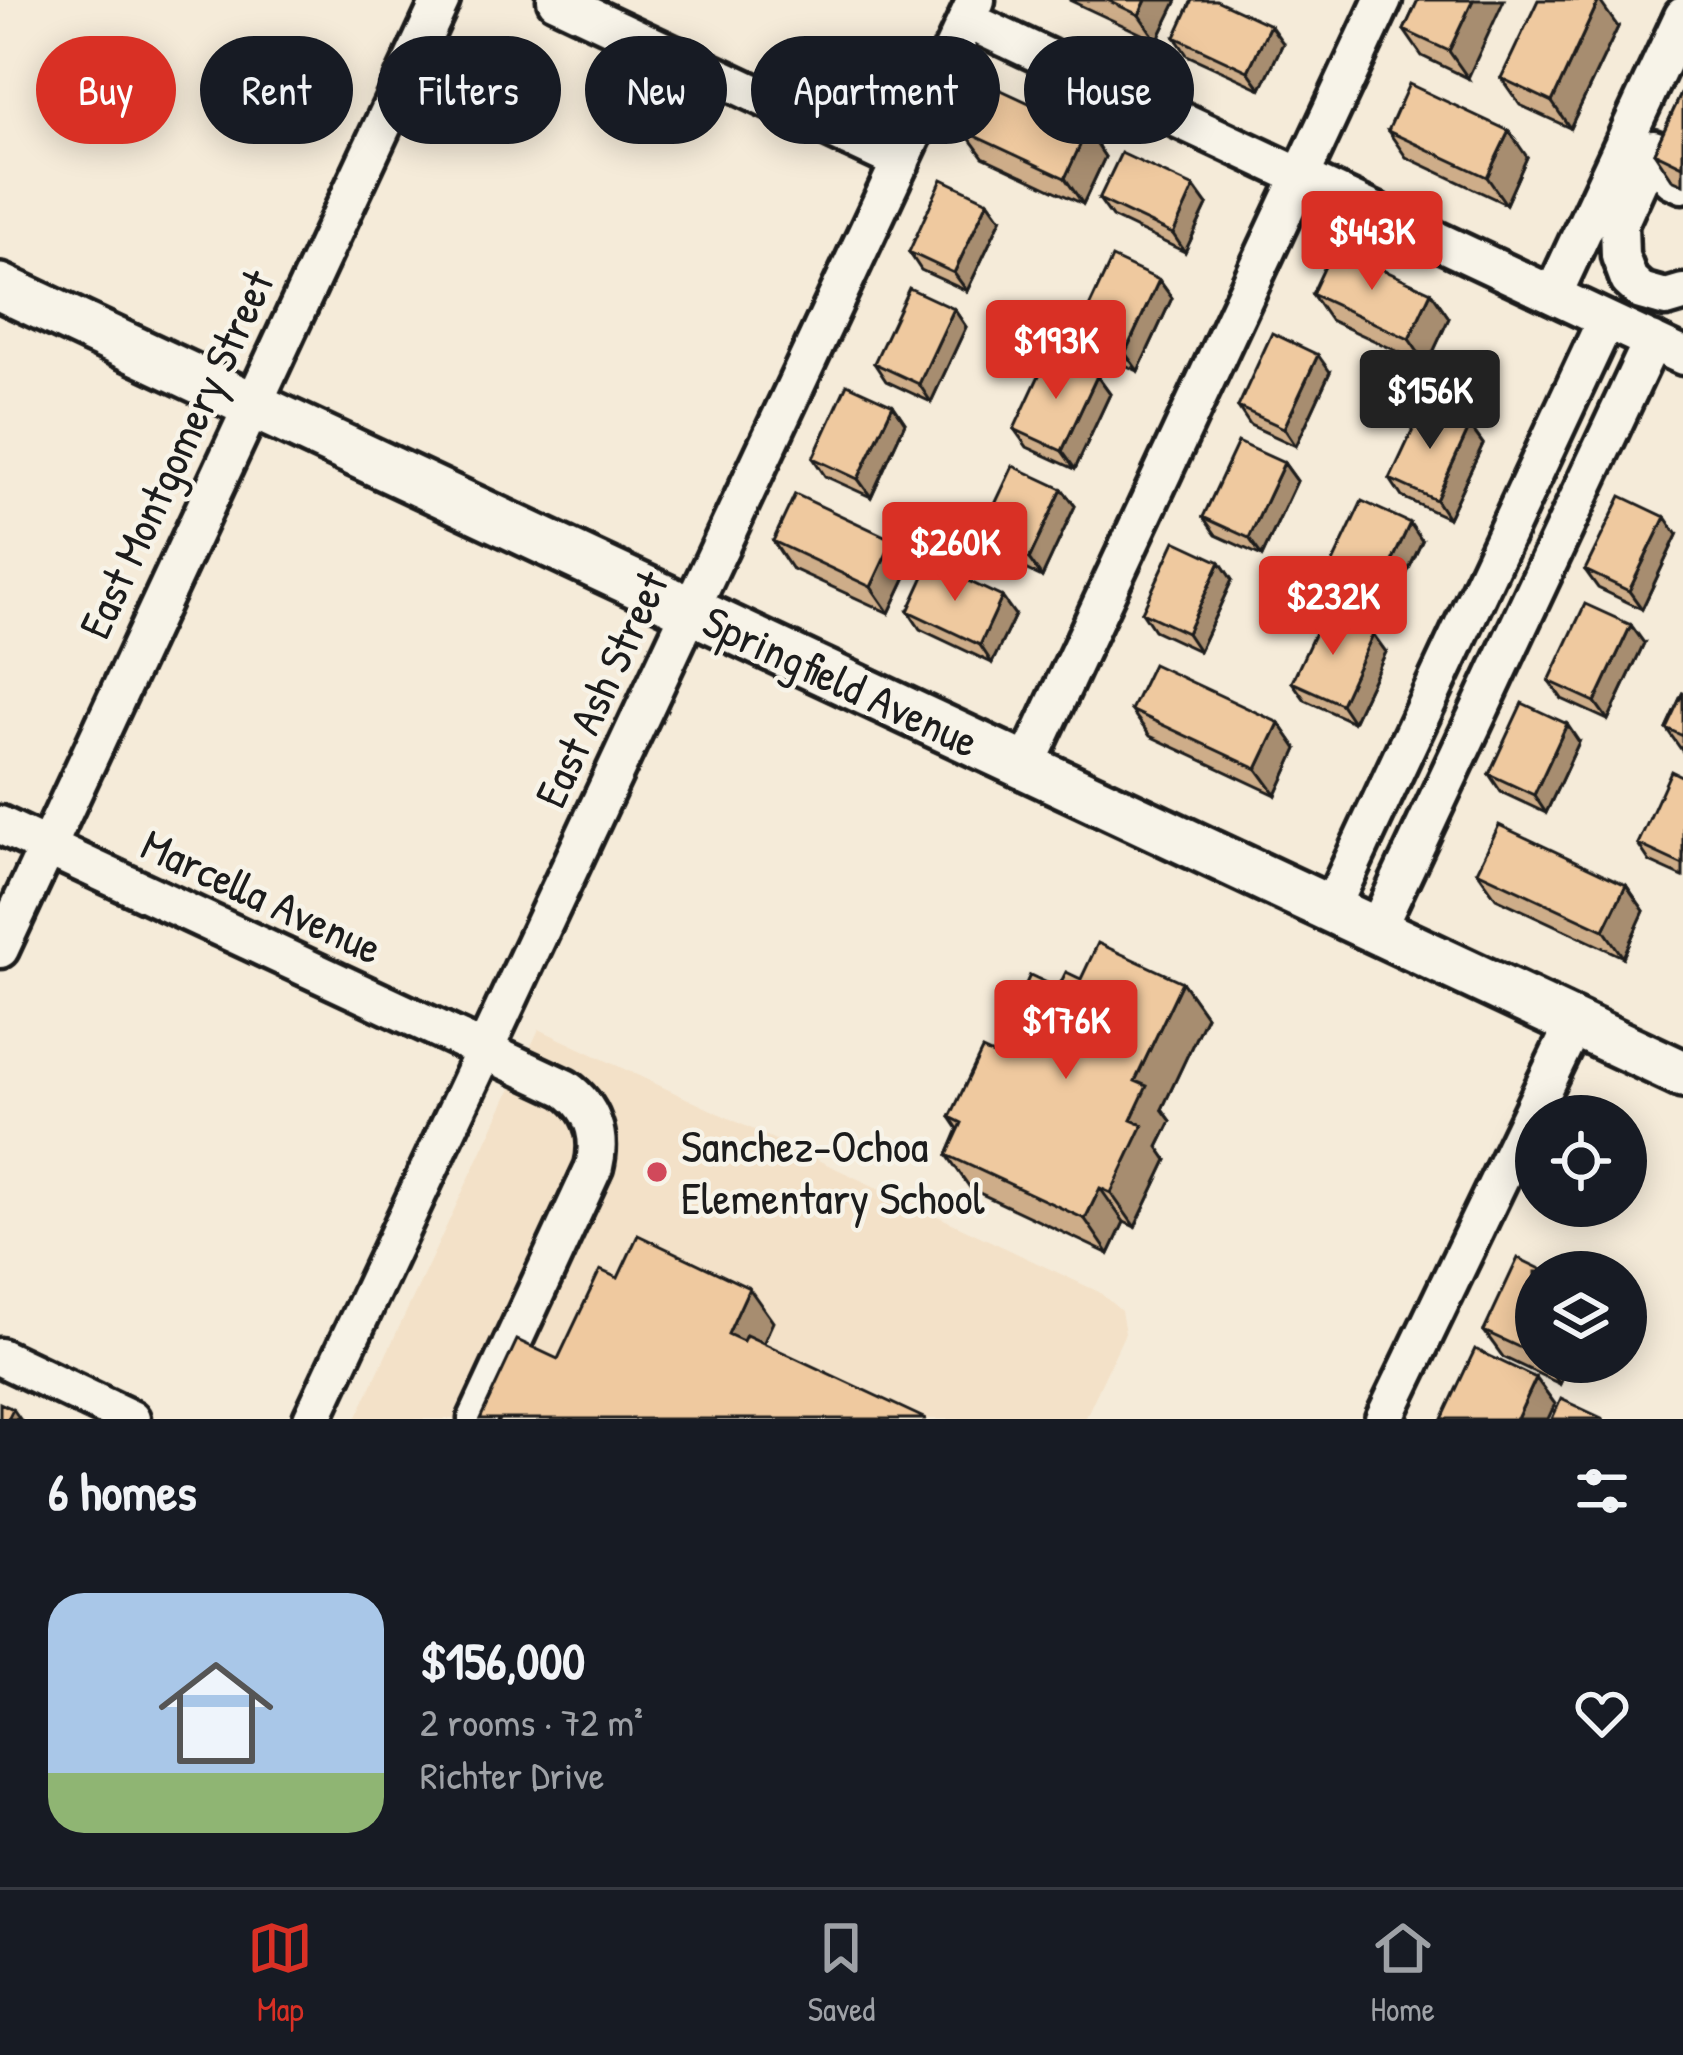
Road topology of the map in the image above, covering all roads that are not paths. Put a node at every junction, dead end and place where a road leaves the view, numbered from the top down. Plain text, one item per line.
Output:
1 (441, 0) edge
2 (556, 0) edge
3 (1383, 0) edge
4 (972, 10) edge
5 (1683, 16) edge
6 (901, 162) junction
7 (1300, 176) junction
8 (1683, 184) edge
9 (0, 287) edge
10 (1683, 293) edge
11 (1553, 295) junction
12 (1606, 320) junction
13 (1667, 348) edge
14 (251, 404) junction
15 (1509, 527) junction
16 (1555, 549) junction
17 (690, 611) junction
18 (1435, 687) junction
19 (1480, 708) junction
20 (1025, 768) junction
21 (0, 825) edge
22 (47, 848) junction
23 (1330, 910) junction
24 (1376, 931) junction
25 (0, 949) edge
26 (1574, 1024) junction
27 (483, 1053) junction
28 (1683, 1073) edge
29 (0, 1357) edge
30 (130, 1419) edge
31 (312, 1419) edge
32 (477, 1419) edge
33 (1384, 1419) edge

1 - 14 street, East Montgomery Street
2 - 6 street
3 - 7 street
4 - 6 street, East Ash Street
4 - 7 street
5 - 11 street
6 - 17 street, East Ash Street
7 - 11 street
7 - 20 street
8 - 10 street
9 - 14 main road, Springfield Avenue
11 - 12 street
12 - 13 street
12 - 15 street
13 - 16 street
14 - 17 main road, Springfield Avenue
14 - 22 street, East Montgomery Street
15 - 16 street
15 - 18 street
16 - 19 street
17 - 20 main road, Springfield Avenue
17 - 27 street, East Ash Street
18 - 19 street
18 - 23 street
19 - 24 street
20 - 23 main road, Springfield Avenue
21 - 22 street, Marcella Avenue
22 - 25 street, East Montgomery Street
22 - 27 street, Marcella Avenue
23 - 24 main road, Springfield Avenue
24 - 26 main road, Springfield Avenue
26 - 28 main road, Springfield Avenue
26 - 33 street
27 - 31 street, East Ash Street
27 - 32 street, Marcella Avenue
29 - 30 street

